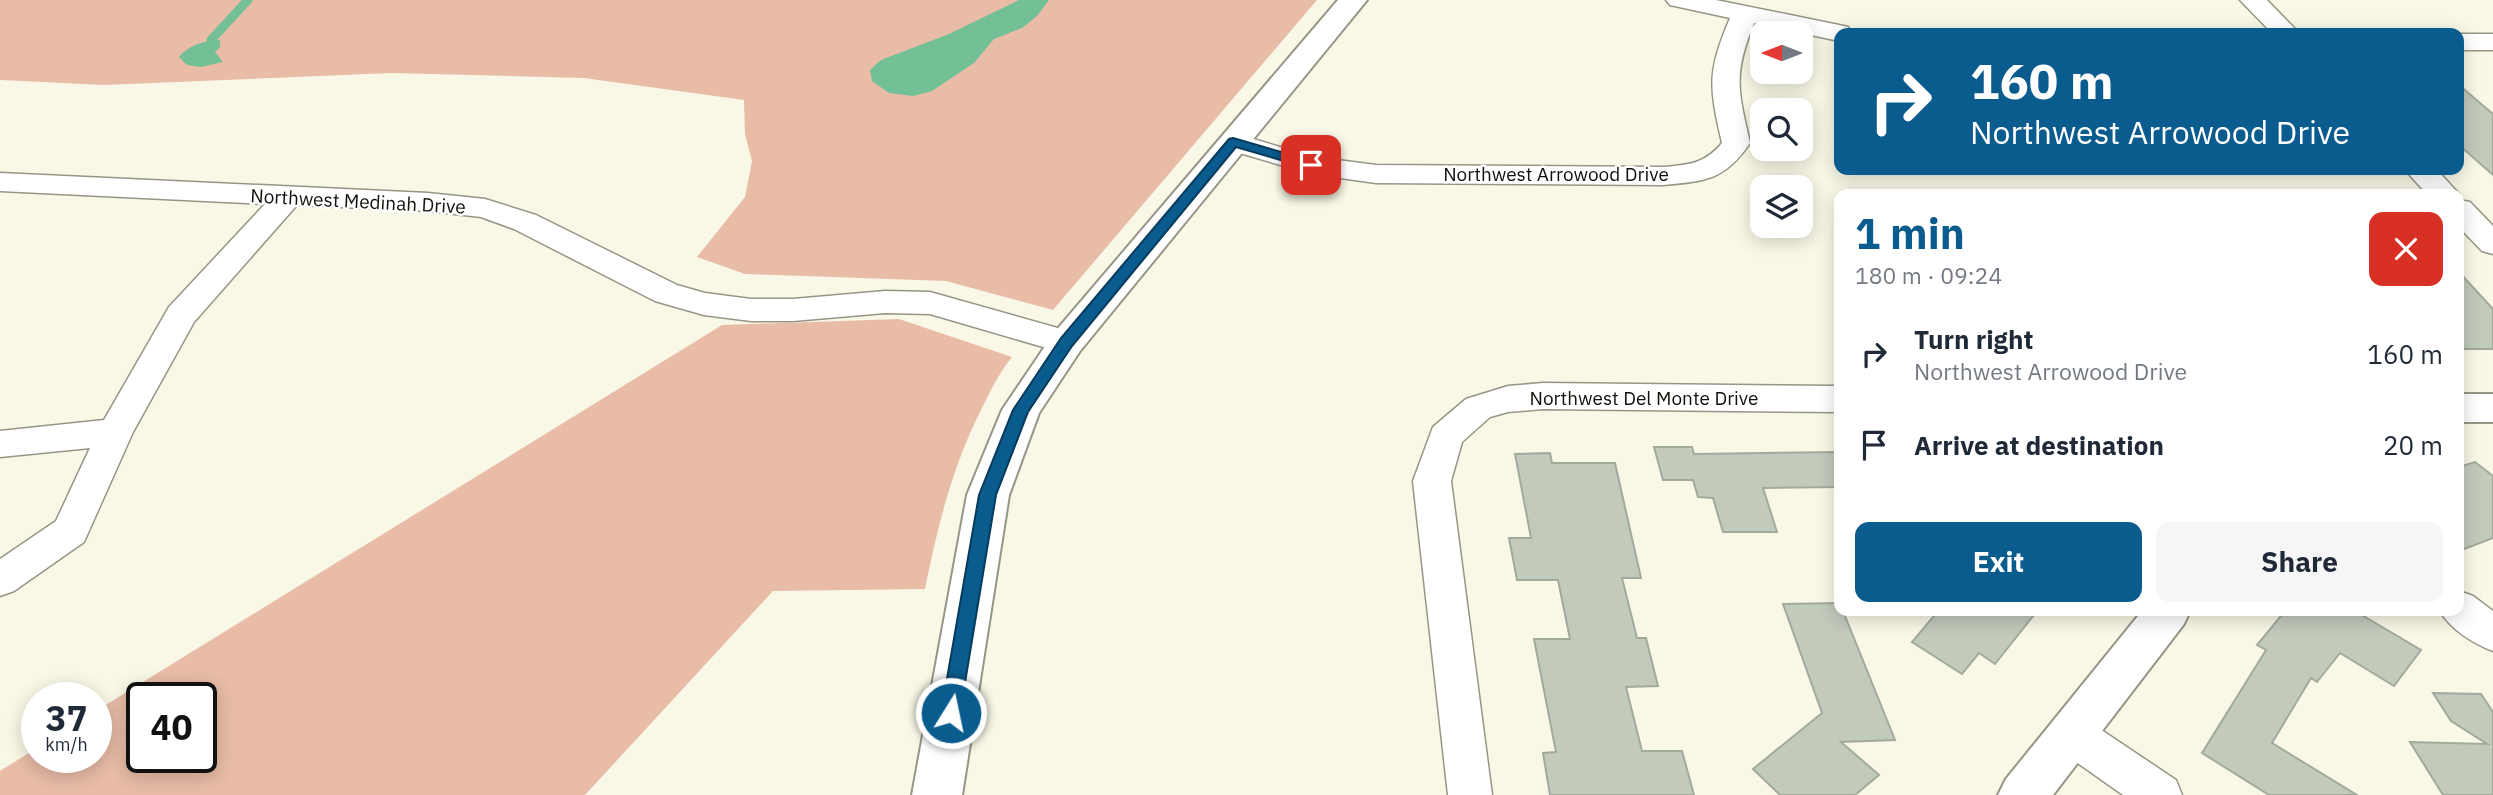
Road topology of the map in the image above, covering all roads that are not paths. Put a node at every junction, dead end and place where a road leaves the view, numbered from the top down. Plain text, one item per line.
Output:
1 (1353, 0) edge
2 (1679, 0) edge
3 (2253, 0) edge
4 (1744, 15) junction
5 (2281, 28) edge
6 (1834, 32) edge
7 (2464, 41) edge
8 (2493, 42) edge
9 (1233, 142) junction
10 (2425, 175) edge
11 (0, 182) edge
12 (2439, 189) edge
13 (288, 197) junction
14 (2464, 214) edge
15 (2493, 244) edge
16 (1067, 342) junction
17 (1834, 399) edge
18 (2464, 408) edge
19 (2493, 408) edge
20 (115, 432) junction
21 (0, 444) edge
22 (0, 580) edge
23 (2464, 612) edge
24 (2164, 616) edge
25 (2493, 634) edge
26 (2070, 733) junction
27 (937, 795) edge
28 (1470, 795) edge
29 (2023, 795) edge
30 (2160, 795) edge

1 - 9 street
2 - 4 street
3 - 5 street
4 - 6 street
4 - 9 street, Northwest Arrowood Drive
7 - 8 street
9 - 16 street
10 - 12 street
11 - 13 street, Northwest Medinah Drive
13 - 16 street, Northwest Medinah Drive
13 - 20 street
14 - 15 street
16 - 27 street
17 - 28 street, Northwest Del Monte Drive
18 - 19 street
20 - 21 street
20 - 22 street
23 - 25 street
24 - 26 street
26 - 29 street
26 - 30 street

